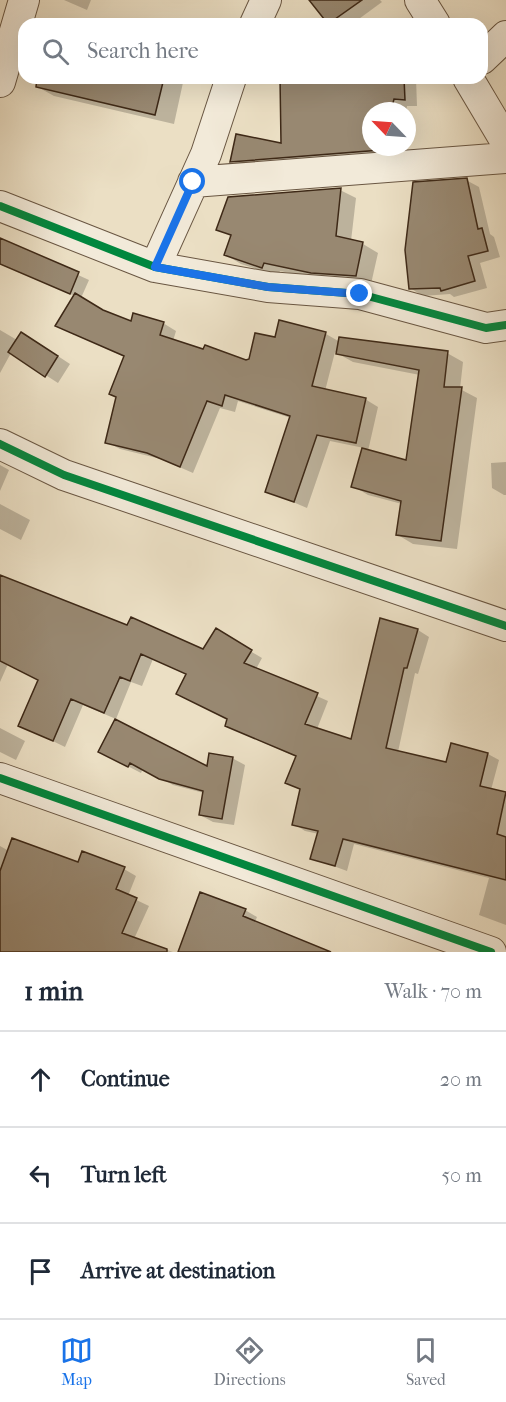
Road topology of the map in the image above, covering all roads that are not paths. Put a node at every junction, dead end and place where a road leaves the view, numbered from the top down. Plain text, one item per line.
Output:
1 (24, 0) edge
2 (266, 0) edge
3 (420, 0) edge
4 (19, 18) edge
5 (258, 18) edge
6 (431, 18) edge
7 (18, 20) edge
8 (506, 36) edge
9 (488, 53) edge
10 (0, 82) edge
11 (229, 84) edge
12 (472, 84) edge
13 (506, 142) edge
14 (506, 158) edge
15 (193, 182) junction
16 (0, 206) edge
17 (155, 267) junction
18 (506, 325) edge
19 (0, 444) edge
20 (506, 626) edge
21 (0, 778) edge
22 (491, 952) edge

1 - 4 street
2 - 5 street
3 - 6 street
7 - 10 street
8 - 9 street
11 - 15 street
12 - 13 street
14 - 15 street
15 - 17 street
16 - 17 street
17 - 18 street
19 - 20 street
21 - 22 street

